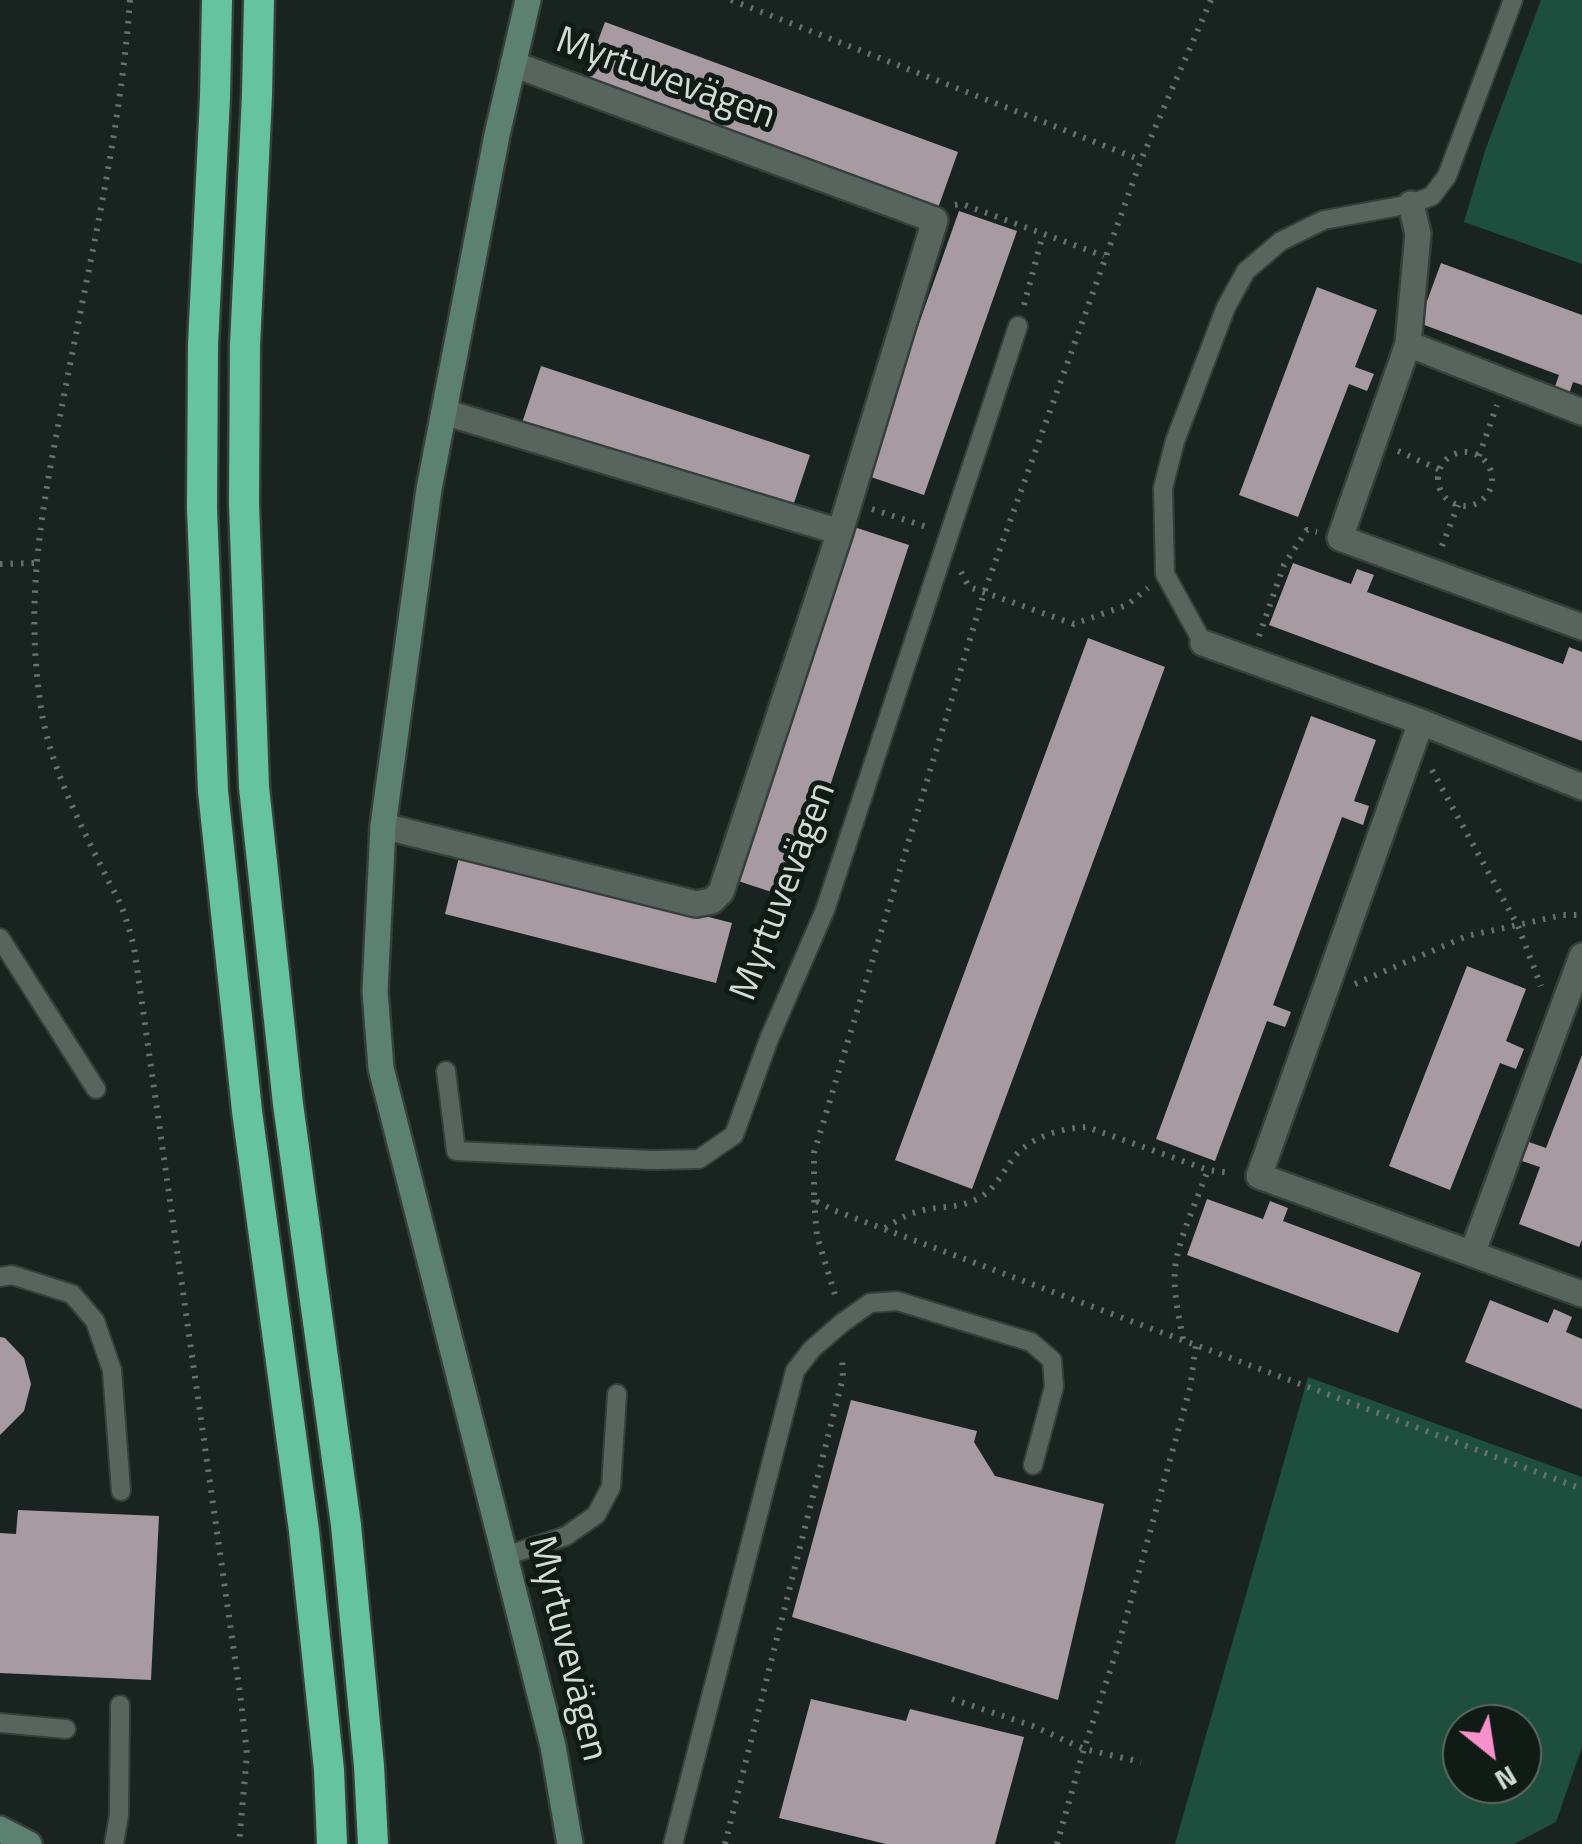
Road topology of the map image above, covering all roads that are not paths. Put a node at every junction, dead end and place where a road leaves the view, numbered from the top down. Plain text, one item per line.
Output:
1 (216, 0) edge
2 (259, 0) edge
3 (528, 0) edge
4 (1513, 0) edge
5 (514, 64) junction
6 (1411, 204) junction
7 (1018, 326) road end
8 (1408, 344) junction
9 (444, 412) junction
10 (1582, 412) edge
11 (840, 532) junction
12 (1582, 627) edge
13 (1203, 643) joint
14 (1418, 730) junction
15 (1582, 788) edge
16 (383, 826) junction
17 (0, 938) edge
18 (1582, 956) edge
19 (446, 1071) dead end
20 (96, 1088) dead end
21 (1472, 1254) junction
22 (0, 1276) edge
23 (1582, 1294) edge
24 (617, 1394) dead end
25 (1034, 1465) dead end
26 (122, 1491) dead end
27 (506, 1556) junction
28 (120, 1705) dead end
29 (0, 1723) edge
30 (66, 1729) dead end
31 (0, 1828) edge
32 (29, 1844) edge
33 (114, 1844) edge
34 (332, 1844) edge
35 (373, 1844) edge
36 (570, 1844) edge
37 (673, 1844) edge

1 - 34 highway
2 - 35 highway
3 - 5 street, Myrtuvevägen
4 - 6 lane
5 - 9 street, Myrtuvevägen
5 - 11 street, Myrtuvevägen
6 - 8 street
6 - 13 lane
7 - 19 lane, Myrtuvevägen
8 - 10 street
8 - 12 street
9 - 11 street
9 - 16 street, Myrtuvevägen
11 - 16 street, Myrtuvevägen
13 - 14 street
14 - 15 street
14 - 21 street
16 - 27 street, Myrtuvevägen
17 - 20 lane
18 - 21 street
21 - 23 street
22 - 26 lane
24 - 27 lane
25 - 37 lane
27 - 36 street, Myrtuvevägen
28 - 33 lane
29 - 30 lane
31 - 32 street

